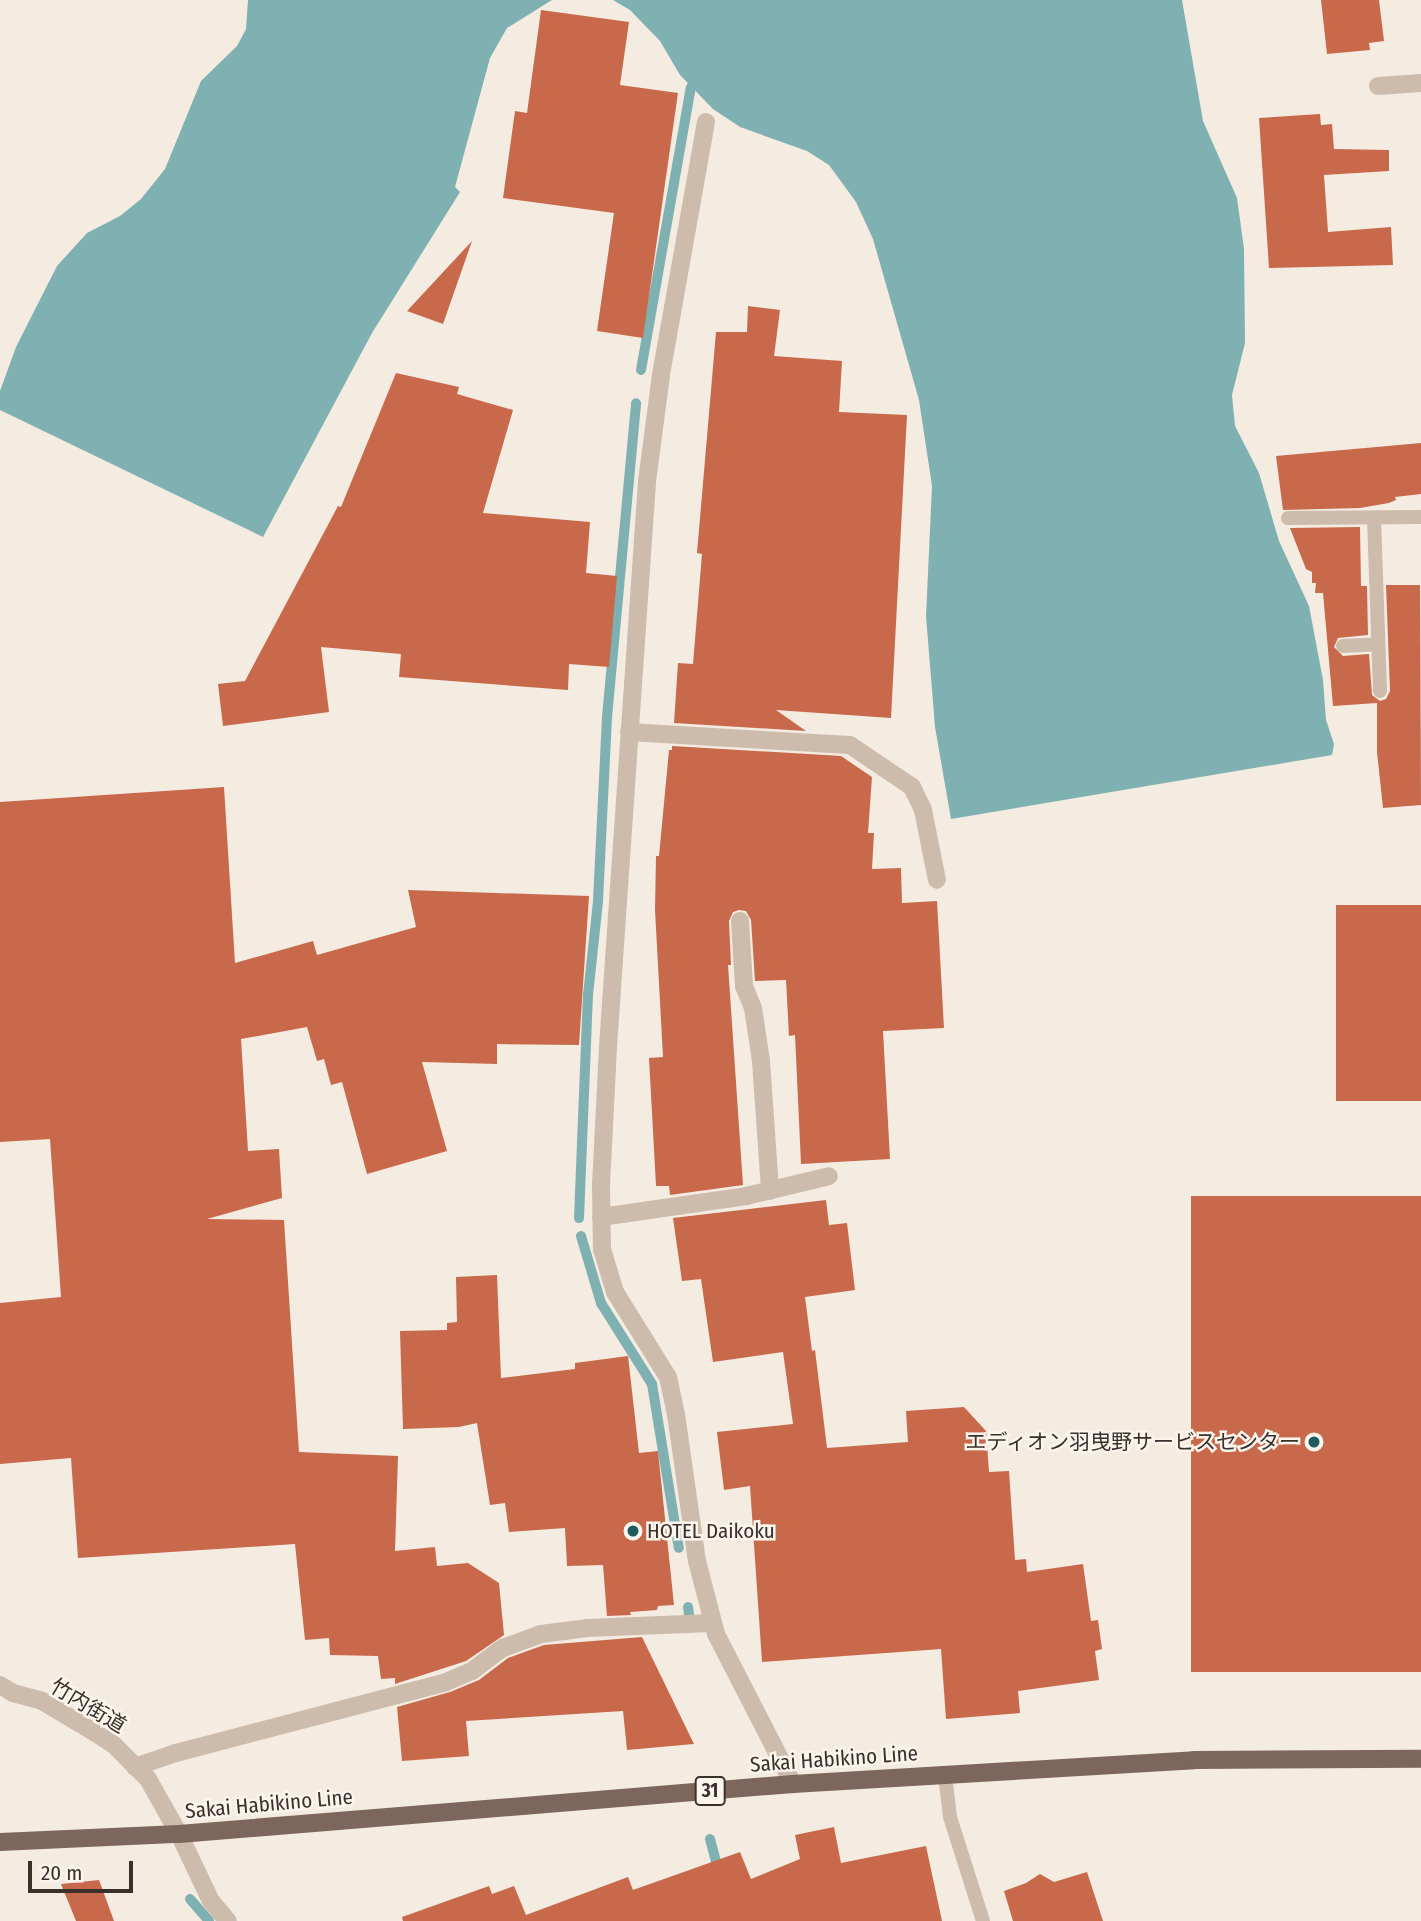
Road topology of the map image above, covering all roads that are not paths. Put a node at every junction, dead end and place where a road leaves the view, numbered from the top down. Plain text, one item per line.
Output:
1 (1421, 83) edge
2 (1378, 86) dead end
3 (706, 122) dead end
4 (1288, 517) dead end
5 (1421, 517) edge
6 (1374, 519) junction
7 (1378, 644) junction
8 (1343, 646) dead end
9 (1380, 691) dead end
10 (629, 732) junction
11 (937, 880) dead end
12 (740, 920) dead end
13 (829, 1176) dead end
14 (770, 1191) junction
15 (601, 1216) junction
16 (712, 1623) junction
17 (0, 1685) edge
18 (1421, 1759) edge
19 (135, 1767) junction
20 (945, 1775) junction
21 (793, 1784) junction
22 (179, 1834) junction
23 (0, 1842) edge
24 (228, 1921) edge
25 (983, 1921) edge

1 - 2 street
3 - 10 street
4 - 6 lane
5 - 6 lane
6 - 7 lane
7 - 8 lane
7 - 9 lane
10 - 11 street
10 - 15 street
12 - 14 street
13 - 14 street
14 - 15 street
15 - 16 street
16 - 19 street
16 - 21 street
17 - 19 street, 竹内街道
18 - 20 main road, Sakai Habikino Line / 31
19 - 22 street, 竹内街道
20 - 21 main road, Sakai Habikino Line / 31
20 - 25 lane
21 - 22 main road, Sakai Habikino Line / 31
22 - 23 main road, Sakai Habikino Line / 31
22 - 24 street, 竹内街道

